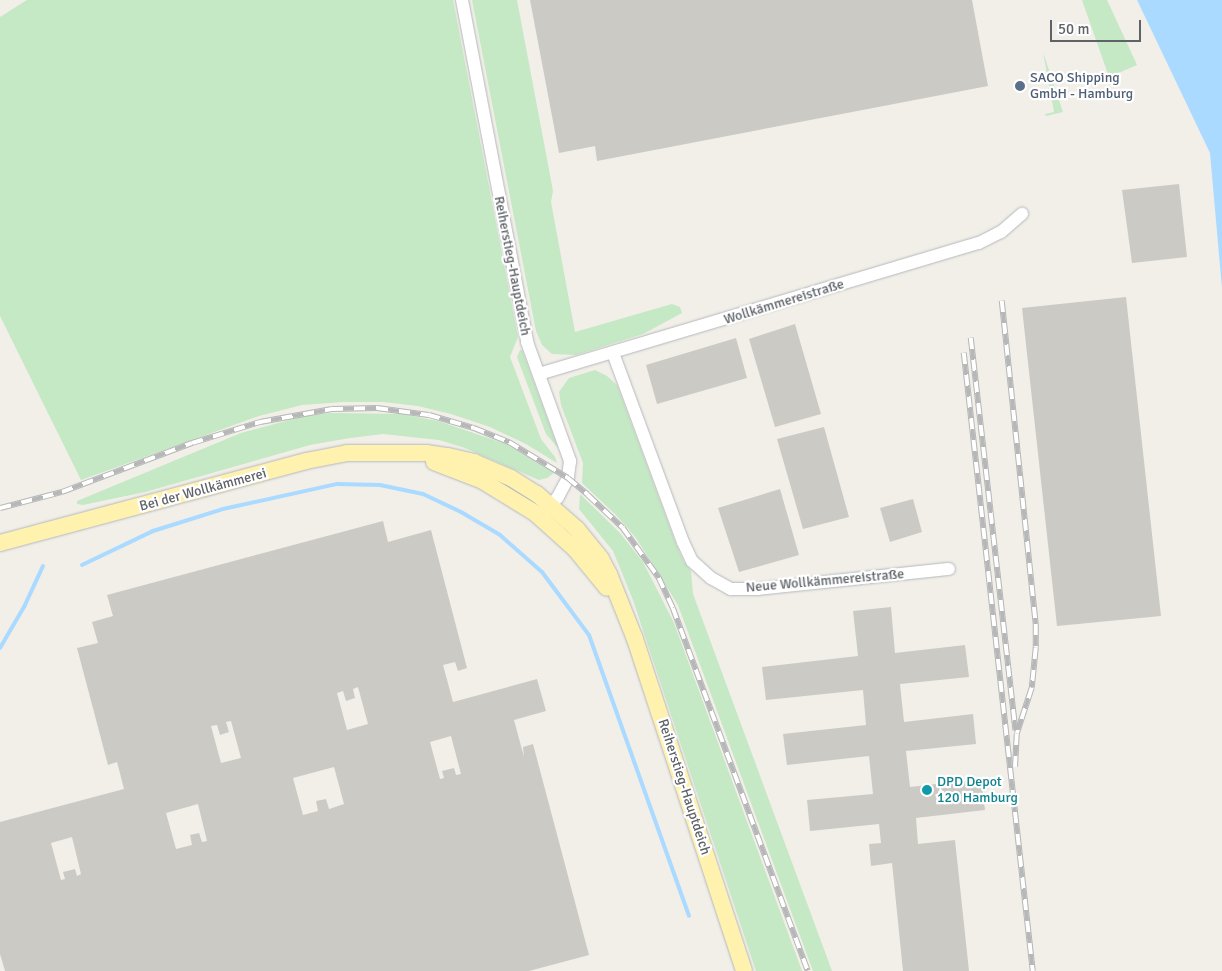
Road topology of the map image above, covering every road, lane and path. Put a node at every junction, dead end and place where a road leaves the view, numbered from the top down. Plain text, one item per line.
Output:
1 (462, 0) edge
2 (1022, 214) dead end
3 (613, 353) junction
4 (539, 374) junction
5 (546, 512) junction
6 (0, 543) edge
7 (949, 569) dead end
8 (620, 605) joint
9 (744, 971) edge

1 - 4 street, Reiherstieg-Hauptdeich
2 - 3 street, Wollkämmereistraße
3 - 4 street, Wollkämmereistraße
3 - 7 street, Neue Wollkämmereistraße
4 - 5 street, Reiherstieg-Hauptdeich
5 - 6 main road, Bei der Wollkämmerei
5 - 8 main road, Bei der Wollkämmerei
8 - 9 main road, Reiherstieg-Hauptdeich

